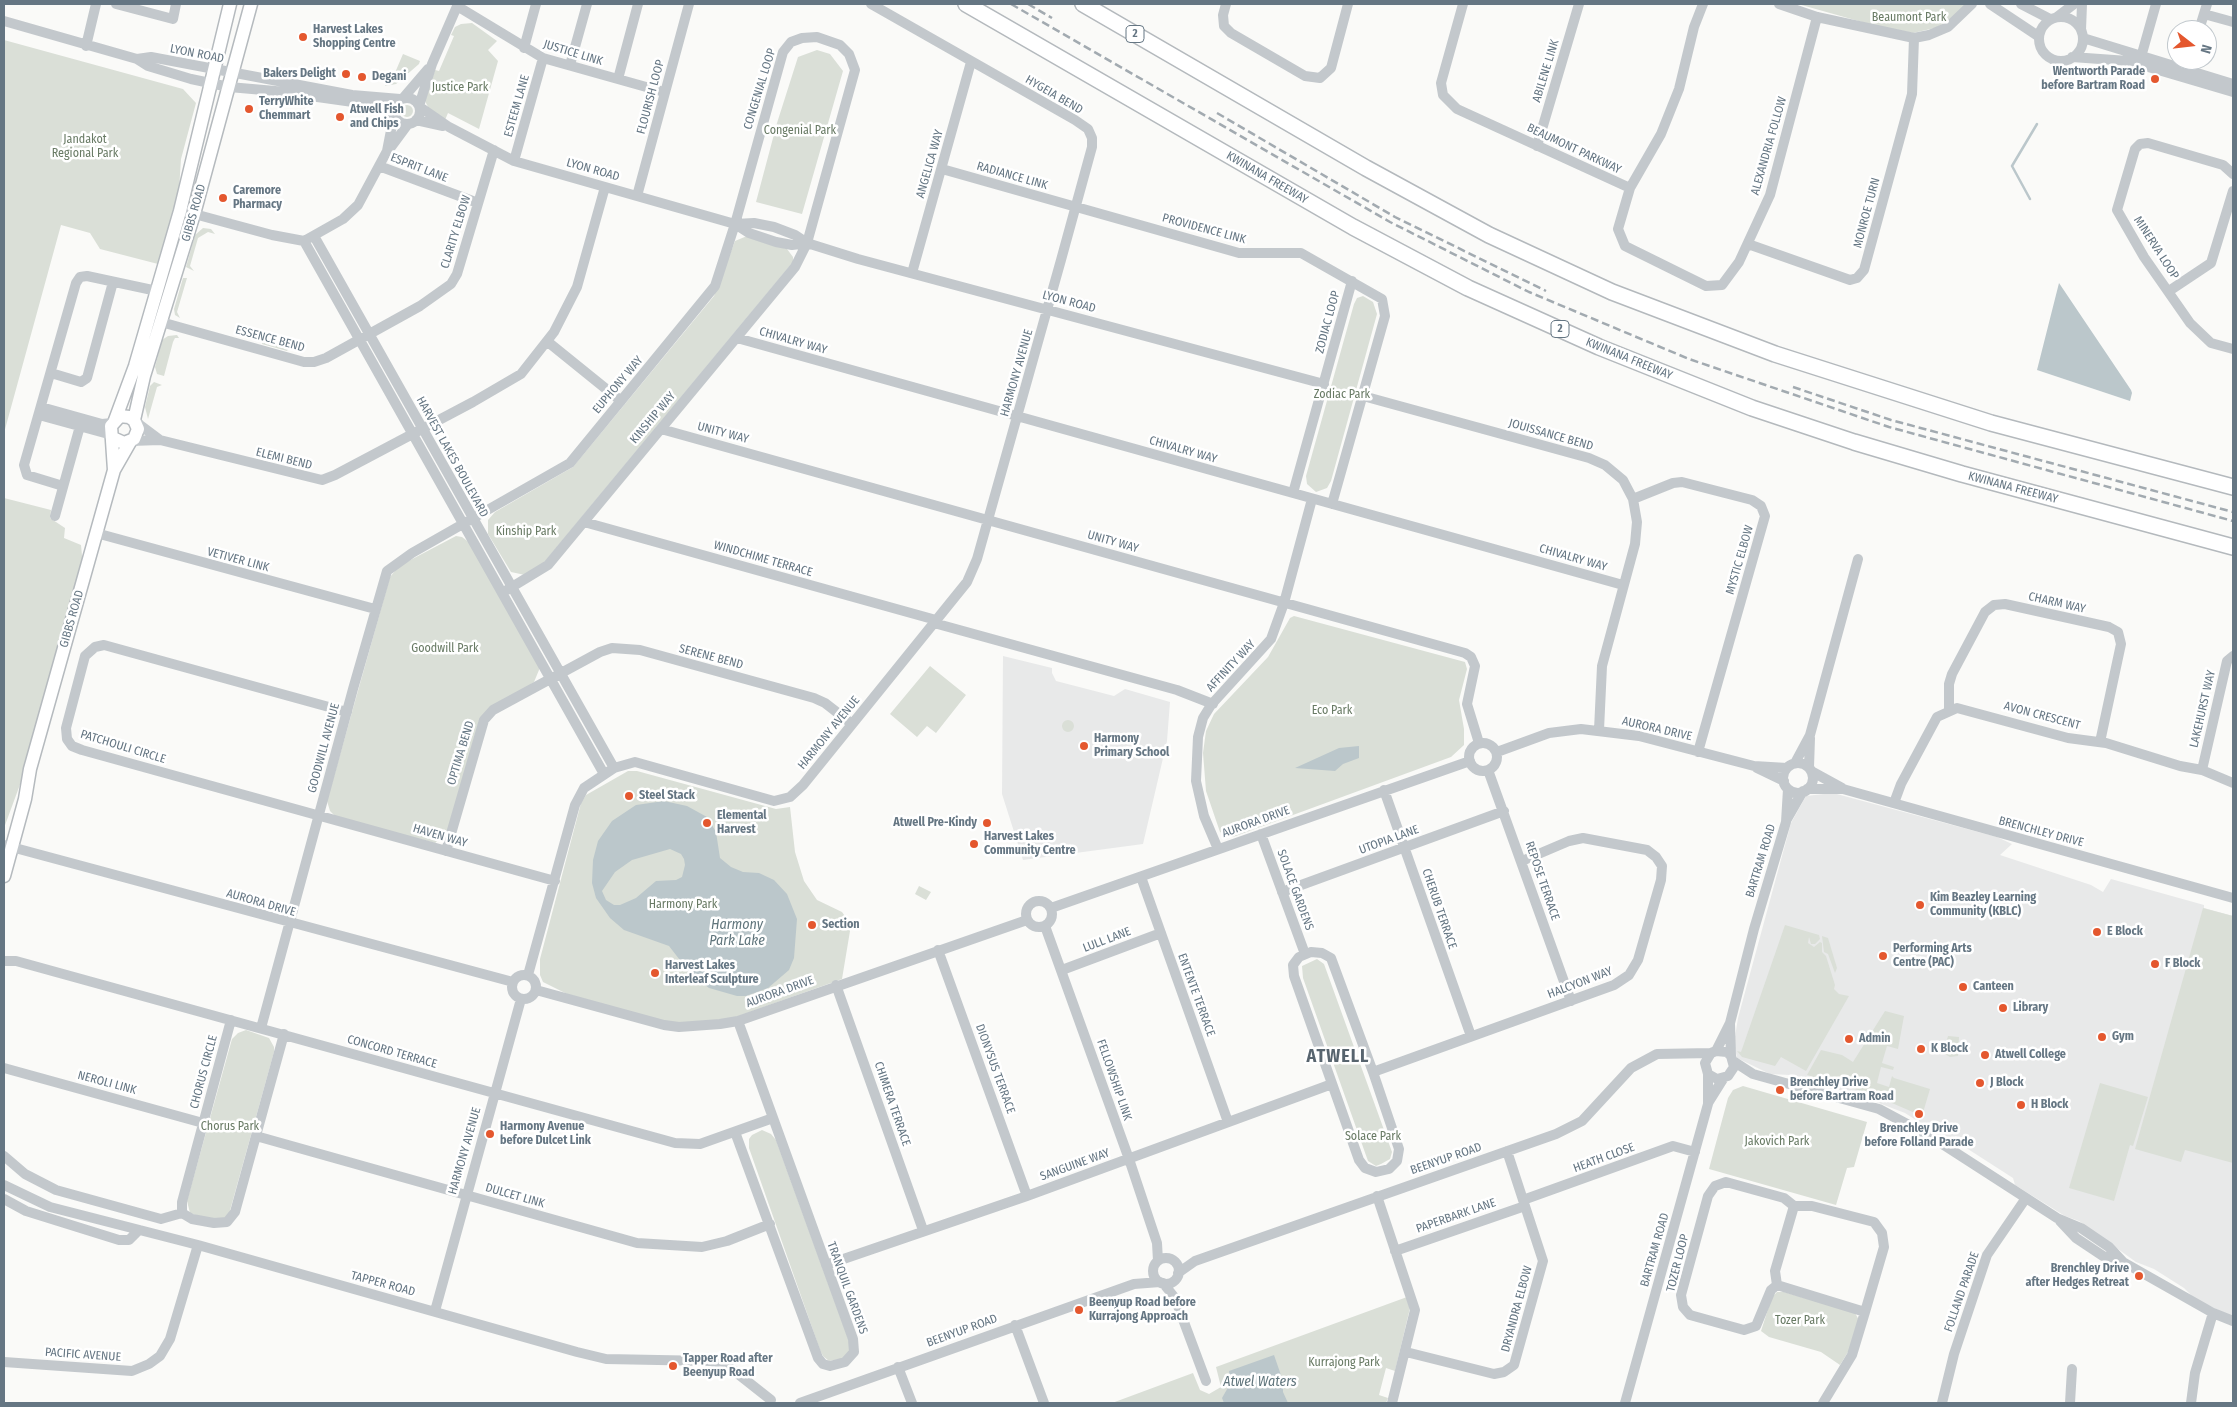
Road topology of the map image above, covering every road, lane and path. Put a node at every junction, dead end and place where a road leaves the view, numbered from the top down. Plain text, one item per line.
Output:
1 (90, 4) edge
2 (96, 4) edge
3 (116, 4) edge
4 (176, 4) edge
5 (230, 4) edge
6 (251, 4) edge
7 (536, 4) edge
8 (587, 4) edge
9 (638, 4) edge
10 (689, 4) edge
11 (871, 4) edge
12 (966, 4) edge
13 (1083, 4) edge
14 (1100, 4) edge
15 (1226, 4) edge
16 (1348, 4) edge
17 (1463, 4) edge
18 (1579, 4) edge
19 (1703, 4) edge
20 (1779, 4) edge
21 (1972, 4) edge
22 (1990, 4) edge
23 (2021, 4) edge
24 (2074, 4) edge
25 (2082, 4) edge
26 (2156, 4) edge
27 (457, 5) edge
28 (2205, 9) edge
29 (1817, 17) junction
30 (2053, 18) junction
31 (4, 22) edge
32 (2233, 22) edge
33 (2082, 34) junction
34 (2038, 36) junction
35 (1914, 38) junction
36 (1149, 42) junction
37 (82, 44) junction
38 (524, 48) junction
39 (2141, 56) junction
40 (2072, 57) junction
41 (543, 58) junction
42 (137, 59) junction
43 (971, 62) junction
44 (432, 64) junction
45 (570, 66) junction
46 (214, 70) junction
47 (2188, 71) joint
48 (233, 74) junction
49 (618, 79) junction
50 (211, 83) junction
51 (2233, 84) edge
52 (229, 87) junction
53 (664, 92) junction
54 (2233, 92) edge
55 (402, 98) junction
56 (420, 106) junction
57 (394, 114) junction
58 (412, 122) junction
59 (449, 127) junction
60 (1537, 146) junction
61 (494, 150) junction
62 (387, 151) junction
63 (514, 161) junction
64 (379, 166) junction
65 (942, 169) junction
66 (2233, 174) edge
67 (605, 187) junction
68 (1630, 188) junction
69 (2233, 191) edge
70 (637, 196) junction
71 (478, 203) junction
72 (1076, 207) junction
73 (180, 210) junction
74 (194, 214) junction
75 (735, 224) junction
76 (314, 236) junction
77 (304, 241) junction
78 (807, 243) junction
79 (1748, 244) junction
80 (912, 273) junction
81 (1352, 281) junction
82 (113, 282) junction
83 (157, 291) junction
84 (2169, 291) junction
85 (1048, 310) junction
86 (161, 322) junction
87 (368, 334) junction
88 (736, 338) junction
89 (358, 340) junction
90 (548, 342) junction
91 (2233, 349) edge
92 (51, 373) junction
93 (1324, 384) junction
94 (1363, 396) junction
95 (622, 401) junction
96 (40, 411) junction
97 (1018, 416) junction
98 (135, 421) junction
99 (80, 426) junction
100 (113, 429) junction
101 (423, 429) junction
102 (660, 429) junction
103 (412, 434) junction
104 (160, 440) junction
105 (130, 442) junction
106 (114, 470) junction
107 (63, 486) junction
108 (2233, 487) edge
109 (1293, 493) junction
110 (1633, 498) junction
111 (1312, 499) junction
112 (1332, 504) junction
113 (55, 516) dead end
114 (472, 520) junction
115 (989, 520) junction
116 (584, 522) junction
117 (462, 525) junction
118 (96, 533) junction
119 (2233, 547) edge
120 (1858, 559) dead end
121 (1624, 585) junction
122 (512, 588) junction
123 (502, 593) junction
124 (1284, 603) junction
125 (375, 609) junction
126 (935, 621) junction
127 (2233, 656) edge
128 (559, 673) junction
129 (549, 679) junction
130 (1213, 704) junction
131 (1949, 710) junction
132 (346, 712) junction
133 (852, 724) junction
134 (1599, 730) junction
135 (1810, 735) junction
136 (2100, 742) junction
137 (1479, 743) junction
138 (1496, 752) junction
139 (1698, 752) junction
140 (1470, 761) junction
141 (1791, 765) junction
142 (1754, 766) junction
143 (614, 768) junction
144 (1810, 769) junction
145 (1488, 770) junction
146 (2202, 770) junction
147 (604, 774) junction
148 (2233, 783) edge
149 (1786, 785) junction
150 (1843, 789) junction
151 (1384, 790) junction
152 (1805, 790) junction
153 (1894, 803) junction
154 (1504, 811) junction
155 (319, 816) junction
156 (1786, 822) junction
157 (1261, 834) junction
158 (6, 845) edge
159 (1404, 848) junction
160 (1218, 849) junction
161 (446, 850) junction
162 (1522, 861) junction
163 (4, 876) edge
164 (1142, 877) junction
165 (555, 881) junction
166 (1282, 892) junction
167 (2233, 898) edge
168 (1051, 908) junction
169 (1027, 920) junction
170 (289, 924) junction
171 (1045, 926) junction
172 (1161, 933) junction
173 (938, 950) junction
174 (1305, 954) junction
175 (4, 961) edge
176 (1062, 970) junction
177 (528, 975) junction
178 (513, 982) junction
179 (836, 986) junction
180 (536, 990) junction
181 (521, 999) junction
182 (1571, 1001) junction
183 (231, 1020) junction
184 (738, 1020) junction
185 (1730, 1023) junction
186 (262, 1028) junction
187 (284, 1034) junction
188 (1471, 1036) junction
189 (1713, 1052) junction
190 (1684, 1055) junction
191 (1732, 1058) junction
192 (4, 1068) edge
193 (1707, 1071) junction
194 (1372, 1072) junction
195 (1754, 1074) junction
196 (1726, 1078) junction
197 (1332, 1084) junction
198 (495, 1093) junction
199 (1708, 1104) junction
200 (773, 1118) junction
201 (1228, 1122) junction
202 (204, 1123) junction
203 (735, 1132) junction
204 (256, 1136) junction
205 (1507, 1151) junction
206 (1695, 1152) junction
207 (4, 1156) edge
208 (1128, 1159) junction
209 (4, 1185) edge
210 (465, 1195) junction
211 (1028, 1196) junction
212 (1378, 1196) junction
213 (2026, 1198) junction
214 (4, 1199) edge
215 (1524, 1203) junction
216 (1794, 1206) junction
217 (182, 1213) junction
218 (770, 1224) junction
219 (139, 1230) junction
220 (923, 1230) junction
221 (1157, 1243) junction
222 (198, 1245) junction
223 (1395, 1251) junction
224 (1172, 1260) junction
225 (1196, 1261) junction
226 (1156, 1264) junction
227 (826, 1265) junction
228 (1177, 1276) junction
229 (1162, 1282) junction
230 (1134, 1284) junction
231 (1777, 1285) junction
232 (1175, 1298) junction
233 (435, 1311) junction
234 (1865, 1312) junction
235 (2214, 1313) junction
236 (2233, 1320) edge
237 (1015, 1325) junction
238 (1406, 1352) junction
239 (4, 1362) edge
240 (898, 1367) junction
241 (2072, 1369) dead end
242 (1206, 1381) dead end
243 (755, 1389) junction
244 (771, 1402) edge
245 (757, 1403) edge
246 (800, 1403) edge
247 (912, 1403) edge
248 (1044, 1403) edge
249 (1392, 1403) edge
250 (1625, 1403) edge
251 (1823, 1403) edge
252 (1942, 1403) edge
253 (2070, 1403) edge
254 (2191, 1403) edge

1 - 37 street
2 - 37 street
3 - 4 street
5 - 46 main road, GIBBS ROAD
6 - 48 main road, GIBBS ROAD
7 - 38 street
8 - 45 street
9 - 49 street
10 - 53 street, FLOURISH LOOP
11 - 43 street, HYGEIA BEND
12 - 119 highway, KWINANA FREEWAY / 2
13 - 36 highway, 2
14 - 36 highway, 2
15 - 16 street
17 - 60 street, BEAUMONT PARKWAY
18 - 60 street, ABILENE LINK
19 - 68 street, BEAUMONT PARKWAY
20 - 29 street
21 - 35 street
22 - 34 street
23 - 30 street
24 - 30 street
25 - 33 street
26 - 39 street
27 - 38 street, JUSTICE LINK
27 - 44 street
28 - 32 street
29 - 35 street
29 - 79 street, ALEXANDRIA FOLLOW
30 - 33 street
30 - 34 street
31 - 37 street, LYON ROAD
33 - 39 street
33 - 40 street
34 - 40 street
35 - 79 street, MONROE TURN
36 - 108 highway, 2
37 - 42 street, LYON ROAD
38 - 41 street, JUSTICE LINK
39 - 47 street
40 - 54 street
41 - 45 street, JUSTICE LINK
41 - 63 street, ESTEEM LANE
42 - 46 street, LYON ROAD
42 - 50 street, LYON ROAD
43 - 65 street, ANGELICA WAY
43 - 72 street, HYGEIA BEND
44 - 55 street
44 - 56 street
45 - 49 street, JUSTICE LINK
46 - 48 street, LYON ROAD
46 - 50 main road, GIBBS ROAD
47 - 51 street
48 - 52 main road, GIBBS ROAD
48 - 55 street, LYON ROAD
49 - 53 street, JUSTICE LINK
50 - 52 street, LYON ROAD
50 - 73 main road, GIBBS ROAD
52 - 57 street, LYON ROAD
52 - 74 main road, GIBBS ROAD
53 - 70 street, FLOURISH LOOP
55 - 56 street
55 - 57 street
56 - 58 street
56 - 59 street, LYON ROAD
57 - 58 street
57 - 62 street
58 - 59 street, LYON ROAD
58 - 62 street
59 - 61 street, LYON ROAD
60 - 68 street, BEAUMONT PARKWAY
61 - 63 street, LYON ROAD
61 - 71 street, CLARITY ELBOW
62 - 64 street
63 - 67 street, LYON ROAD
64 - 71 street, ESPRIT LANE
64 - 76 street
65 - 72 street, RADIANCE LINK
65 - 80 street, ANGELICA WAY
66 - 84 street, MINERVA LOOP
67 - 70 street, LYON ROAD
67 - 90 street, ELEMI BEND
68 - 79 street, ALEXANDRIA FOLLOW
69 - 84 street, MINERVA LOOP
70 - 75 street, LYON ROAD
71 - 87 street, CLARITY ELBOW
72 - 81 street, PROVIDENCE LINK
72 - 85 street, HYGEIA BEND
73 - 74 street
73 - 83 main road, GIBBS ROAD
74 - 77 street
74 - 86 main road, GIBBS ROAD
75 - 78 street, LYON ROAD
75 - 78 street, CONGENIAL LOOP
75 - 95 street, EUPHONY WAY
76 - 77 street
76 - 87 street, HARVEST LAKES BOULEVARD
77 - 89 street, HARVEST LAKES BOULEVARD
78 - 80 street, LYON ROAD
78 - 88 street, KINSHIP WAY
80 - 85 street, LYON ROAD
81 - 93 street, ZODIAC LOOP
81 - 94 street, ZODIAC LOOP
82 - 83 street
82 - 92 street
82 - 92 street
83 - 100 main road, GIBBS ROAD
84 - 91 street, MINERVA LOOP
85 - 93 street, LYON ROAD
85 - 97 street, HARMONY AVENUE
86 - 89 street, ESSENCE BEND
86 - 98 main road, GIBBS ROAD
87 - 89 street, ESSENCE BEND
87 - 101 street, HARVEST LAKES BOULEVARD
88 - 97 street, CHIVALRY WAY
88 - 102 street, KINSHIP WAY
89 - 103 street, HARVEST LAKES BOULEVARD
90 - 95 street
90 - 101 street, ELEMI BEND
92 - 96 street
93 - 109 street, ZODIAC LOOP
94 - 110 street, JOUISSANCE BEND
94 - 112 street, ZODIAC LOOP
95 - 114 street, EUPHONY WAY
96 - 99 street
96 - 100 street
96 - 107 street
97 - 109 street, CHIVALRY WAY
97 - 115 street, HARMONY AVENUE
98 - 100 main road
98 - 104 street, ELEMI BEND
98 - 105 main road
99 - 100 street
99 - 107 street
100 - 105 main road
100 - 106 main road, GIBBS ROAD
101 - 103 street, ELEMI BEND
101 - 114 street, HARVEST LAKES BOULEVARD
102 - 115 street, UNITY WAY
102 - 116 street, KINSHIP WAY
103 - 104 street, ELEMI BEND
103 - 117 street, HARVEST LAKES BOULEVARD
104 - 105 street, ELEMI BEND
105 - 106 main road, GIBBS ROAD
106 - 118 main road, GIBBS ROAD
107 - 113 street
109 - 111 street, CHIVALRY WAY
110 - 121 street, JOUISSANCE BEND
110 - 139 street, MYSTIC ELBOW
111 - 112 street, CHIVALRY WAY
111 - 124 street, AFFINITY WAY
112 - 121 street, CHIVALRY WAY
114 - 117 street, GOODWILL AVENUE
114 - 122 street, HARVEST LAKES BOULEVARD
115 - 124 street, UNITY WAY
115 - 126 street, HARMONY AVENUE
116 - 122 street, KINSHIP WAY
116 - 126 street, WINDCHIME TERRACE
117 - 123 street, HARVEST LAKES BOULEVARD
117 - 125 street, GOODWILL AVENUE
118 - 125 street, VETIVER LINK
118 - 158 main road, GIBBS ROAD
120 - 135 street
121 - 134 street, JOUISSANCE BEND
122 - 123 street, KINSHIP WAY
122 - 128 street, HARVEST LAKES BOULEVARD
123 - 129 street, HARVEST LAKES BOULEVARD
124 - 130 street, AFFINITY WAY
124 - 137 street, UNITY WAY
125 - 132 street, GOODWILL AVENUE
126 - 130 street, WINDCHIME TERRACE
126 - 133 street, HARMONY AVENUE
127 - 146 street, LAKEHURST WAY
128 - 129 street, OPTIMA BEND
128 - 133 street, SERENE BEND
128 - 143 street, HARVEST LAKES BOULEVARD
129 - 147 street, HARVEST LAKES BOULEVARD
129 - 161 street, OPTIMA BEND
130 - 160 street, AFFINITY WAY
131 - 136 street, AVON CRESCENT
131 - 136 street, CHARM WAY
131 - 153 street
132 - 155 street, GOODWILL AVENUE
132 - 155 street, PATCHOULI CIRCLE
133 - 143 street, HARMONY AVENUE
134 - 138 street, AURORA DRIVE
134 - 139 street, AURORA DRIVE
135 - 141 street
135 - 144 street
136 - 146 street, AVON CRESCENT
137 - 138 street
137 - 140 street
138 - 145 street
139 - 142 street, AURORA DRIVE
140 - 145 street
140 - 151 street, AURORA DRIVE
141 - 142 street, AURORA DRIVE
141 - 144 street
141 - 149 street
142 - 149 street, AURORA DRIVE
143 - 147 street, HARMONY AVENUE
144 - 150 street, BRENCHLEY DRIVE
144 - 152 street
145 - 154 street, REPOSE TERRACE
146 - 148 street, AVON CRESCENT
147 - 165 street, HARMONY AVENUE
149 - 152 street
149 - 156 street, BARTRAM ROAD
150 - 152 street, BRENCHLEY DRIVE
150 - 153 street, BRENCHLEY DRIVE
151 - 157 street, AURORA DRIVE
151 - 159 street, CHERUB TERRACE
152 - 156 street, BARTRAM ROAD
153 - 167 street, BRENCHLEY DRIVE
154 - 159 street, UTOPIA LANE
154 - 162 street, REPOSE TERRACE
155 - 161 street, HAVEN WAY
155 - 170 street, GOODWILL AVENUE
156 - 185 street, BARTRAM ROAD
157 - 160 street, AURORA DRIVE
157 - 166 street, SOLACE GARDENS
158 - 163 main road, GIBBS ROAD
158 - 170 street, AURORA DRIVE
159 - 166 street, UTOPIA LANE
159 - 188 street, CHERUB TERRACE
160 - 164 street, AURORA DRIVE
161 - 165 street, HAVEN WAY
162 - 182 street, REPOSE TERRACE
162 - 182 street, HALCYON WAY
164 - 168 street, AURORA DRIVE
164 - 172 street, ENTENTE TERRACE
165 - 177 street, HARMONY AVENUE
166 - 174 street, SOLACE GARDENS
168 - 169 street
168 - 171 street
169 - 171 street
169 - 173 street, AURORA DRIVE
170 - 178 street, AURORA DRIVE
170 - 186 street, GOODWILL AVENUE
171 - 176 street, FELLOWSHIP LINK
172 - 176 street, LULL LANE
172 - 201 street, ENTENTE TERRACE
173 - 179 street, AURORA DRIVE
173 - 211 street, DIONYSUS TERRACE
174 - 194 street
174 - 197 street
175 - 183 street, CONCORD TERRACE
176 - 208 street, FELLOWSHIP LINK
177 - 178 street
177 - 180 street
178 - 181 street
179 - 184 street, AURORA DRIVE
179 - 220 street, CHIMERA TERRACE
180 - 181 street
180 - 184 street, AURORA DRIVE
181 - 198 street, HARMONY AVENUE
182 - 188 street, HALCYON WAY
183 - 186 street, CONCORD TERRACE
183 - 202 street, CHORUS CIRCLE
184 - 200 street, TRANQUIL GARDENS
185 - 189 street, BARTRAM ROAD
185 - 191 street, BARTRAM ROAD
186 - 187 street, CONCORD TERRACE
187 - 198 street, CONCORD TERRACE
187 - 204 street
188 - 194 street, HALCYON WAY
189 - 190 street, BEENYUP ROAD
189 - 191 street
189 - 193 street
190 - 193 street, BEENYUP ROAD
190 - 205 street, BEENYUP ROAD
191 - 195 street
191 - 196 street
192 - 202 street, NEROLI LINK
193 - 196 street
193 - 199 street, BARTRAM ROAD
194 - 197 street
195 - 196 street
195 - 213 street
196 - 199 street, BARTRAM ROAD
197 - 201 street, SANGUINE WAY
198 - 203 street, CONCORD TERRACE
198 - 210 street, HARMONY AVENUE
199 - 206 street, BARTRAM ROAD
200 - 203 street, CONCORD TERRACE
200 - 227 street, TRANQUIL GARDENS
201 - 208 street, SANGUINE WAY
202 - 217 street, CHORUS CIRCLE
203 - 218 street, TRANQUIL GARDENS
204 - 210 street, DULCET LINK
204 - 217 street
205 - 212 street, BEENYUP ROAD
205 - 215 street, DRYANDRA ELBOW
206 - 215 street, HEATH CLOSE
206 - 250 street, BARTRAM ROAD
207 - 217 street
208 - 211 street, SANGUINE WAY
208 - 221 street, FELLOWSHIP LINK
209 - 219 street, TAPPER ROAD
210 - 218 street, DULCET LINK
210 - 233 street, HARMONY AVENUE
211 - 220 street, SANGUINE WAY
212 - 223 street
212 - 225 street, BEENYUP ROAD
213 - 235 street
213 - 252 street, FOLLAND PARADE
214 - 219 street
215 - 223 street, PAPERBARK LANE
215 - 238 street, DRYANDRA ELBOW
216 - 231 street
216 - 231 street, TOZER LOOP
216 - 234 street
218 - 227 street, TRANQUIL GARDENS
219 - 222 street, TAPPER ROAD
220 - 227 street, SANGUINE WAY
221 - 224 street, FELLOWSHIP LINK
221 - 226 street, FELLOWSHIP LINK
222 - 233 street, TAPPER ROAD
222 - 239 street, PACIFIC AVENUE
223 - 238 street
224 - 225 street, BEENYUP ROAD
224 - 226 street, BEENYUP ROAD
224 - 228 street
225 - 228 street, BEENYUP ROAD
226 - 229 street
226 - 230 street, BEENYUP ROAD
228 - 229 street, BEENYUP ROAD
228 - 232 street
229 - 230 street, BEENYUP ROAD
229 - 232 street
230 - 237 street, BEENYUP ROAD
231 - 234 street
232 - 242 street
233 - 243 street, TAPPER ROAD
234 - 251 street
235 - 236 street
235 - 254 street
237 - 240 street, BEENYUP ROAD
237 - 248 street
238 - 249 street
240 - 246 street, BEENYUP ROAD
240 - 247 street
241 - 253 street
243 - 244 street, TAPPER ROAD
243 - 245 street

